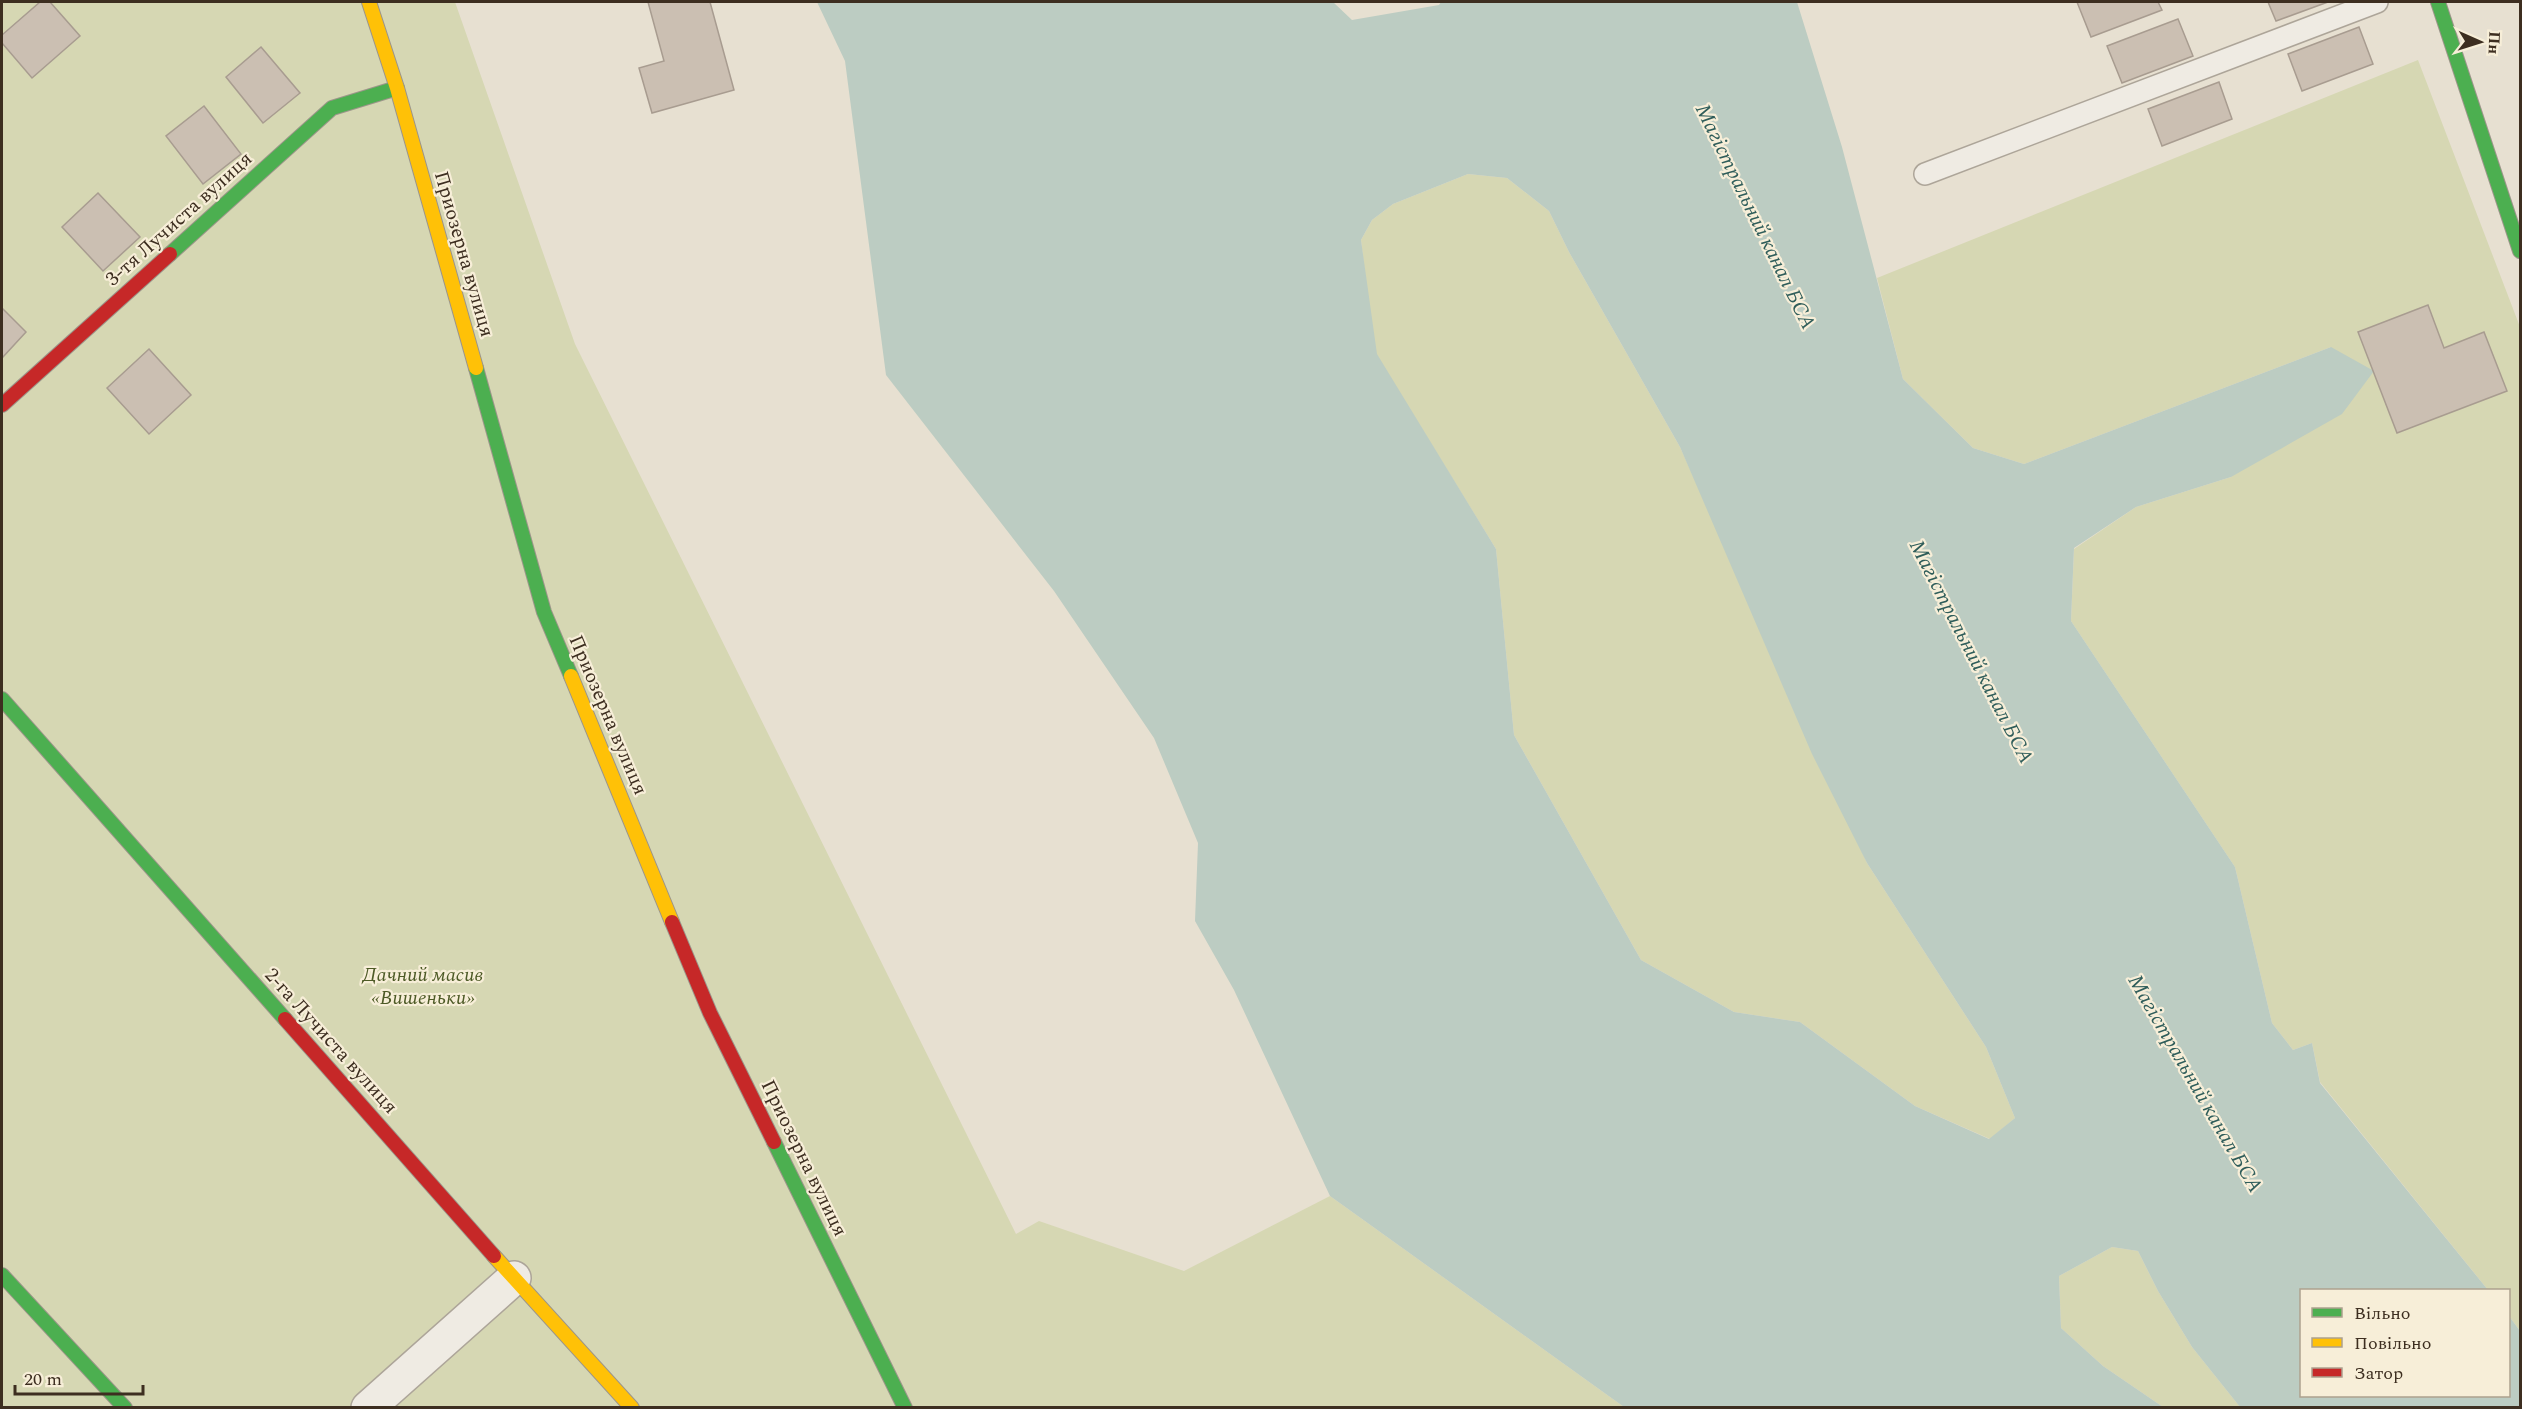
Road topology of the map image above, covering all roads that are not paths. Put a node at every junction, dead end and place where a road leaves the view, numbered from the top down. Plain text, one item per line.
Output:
1 (369, 2) edge
2 (2377, 2) edge
3 (2438, 2) edge
4 (397, 88) junction
5 (1925, 174) dead end
6 (2520, 251) edge
7 (2, 405) edge
8 (2, 699) edge
9 (2, 1275) edge
10 (514, 1278) junction
11 (125, 1407) edge
12 (368, 1407) edge
13 (632, 1407) edge
14 (905, 1407) edge

1 - 4 street, Приозерна вулиця
2 - 5 lane
3 - 6 street
4 - 7 street, 3-тя Лучиста вулиця
4 - 14 street, Приозерна вулиця
8 - 10 street, 2-га Лучиста вулиця
9 - 11 street
10 - 12 street
10 - 13 street, 2-га Лучиста вулиця

